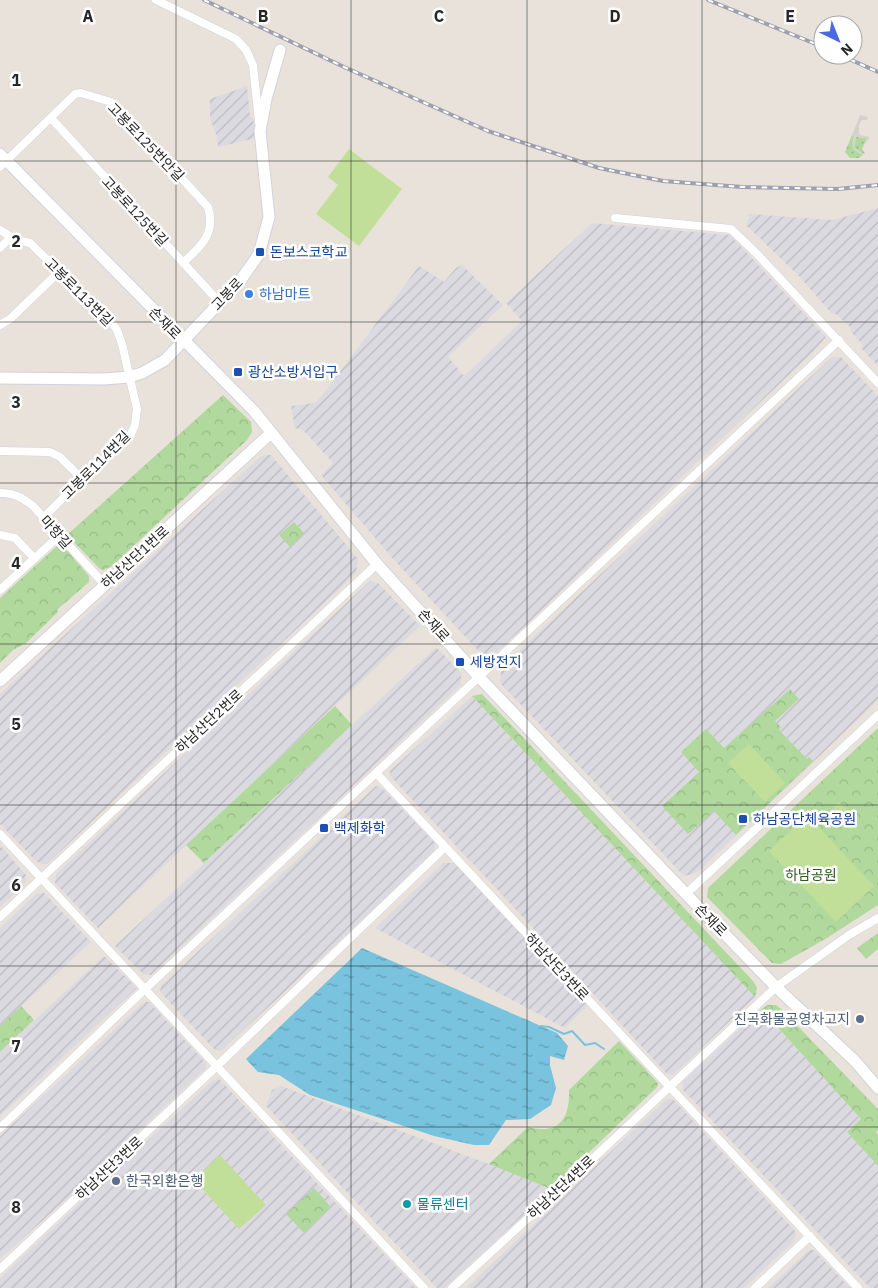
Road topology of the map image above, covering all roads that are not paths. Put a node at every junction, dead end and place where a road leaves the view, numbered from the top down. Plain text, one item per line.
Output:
1 (156, 0) edge
2 (280, 50) dead end
3 (50, 118) junction
4 (260, 131) junction
5 (2, 161) edge
6 (615, 218) dead end
7 (0, 230) edge
8 (11, 237) junction
9 (0, 248) edge
10 (183, 263) junction
11 (60, 271) junction
12 (220, 303) junction
13 (0, 324) edge
14 (838, 340) junction
15 (184, 341) junction
16 (0, 378) edge
17 (130, 378) junction
18 (878, 383) edge
19 (271, 433) junction
20 (0, 451) edge
21 (82, 479) junction
22 (0, 493) edge
23 (43, 518) junction
24 (0, 535) edge
25 (59, 536) junction
26 (34, 558) junction
27 (377, 564) junction
28 (105, 585) junction
29 (0, 590) edge
30 (479, 677) junction
31 (0, 681) edge
32 (878, 715) edge
33 (377, 774) junction
34 (0, 834) edge
35 (445, 848) junction
36 (42, 878) junction
37 (686, 894) junction
38 (0, 917) edge
39 (878, 918) edge
40 (776, 987) junction
41 (146, 990) junction
42 (217, 1066) junction
43 (670, 1086) junction
44 (878, 1088) edge
45 (0, 1128) edge
46 (810, 1236) junction
47 (0, 1269) edge
48 (424, 1288) edge
49 (452, 1288) edge
50 (755, 1288) edge
51 (858, 1288) edge

1 - 4 street
2 - 4 main road, 고봉로
3 - 5 street, 고봉로125번안길
3 - 10 street, 고봉로125번길
3 - 10 street, 고봉로125번안길
4 - 12 main road, 고봉로
5 - 15 main road, 손재로
6 - 14 street
7 - 8 street, 고봉로113번길
8 - 9 street
8 - 11 street, 고봉로113번길
10 - 12 street, 고봉로125번길
11 - 13 street
11 - 17 street, 고봉로113번길
12 - 15 main road, 고봉로
14 - 18 street
14 - 30 street
15 - 17 main road, 고봉로
15 - 19 main road, 손재로
16 - 17 main road, 고봉로
17 - 21 street, 고봉로114번길
19 - 27 main road, 손재로
19 - 28 main road, 하남산단1번로
20 - 21 street
21 - 23 street, 고봉로114번길
22 - 23 street, 마항길
23 - 25 street, 마항길
24 - 26 street
25 - 26 street
25 - 28 street, 마항길
26 - 29 street
27 - 30 main road, 손재로
27 - 36 street, 하남산단2번로
28 - 31 main road, 하남산단1번로
30 - 33 street
30 - 37 main road, 손재로
32 - 37 street
33 - 35 street, 하남산단3번로
33 - 41 street
34 - 36 street
35 - 42 street, 하남산단3번로
35 - 43 street, 하남산단3번로
36 - 38 street, 하남산단2번로
36 - 41 street
37 - 40 main road, 손재로
39 - 40 street, 하남산단4번로
40 - 43 street, 하남산단4번로
40 - 44 main road, 손재로
41 - 42 street
41 - 45 street
42 - 47 street, 하남산단3번로
42 - 48 street
43 - 46 street
43 - 49 street, 하남산단4번로
46 - 50 street
46 - 51 street

